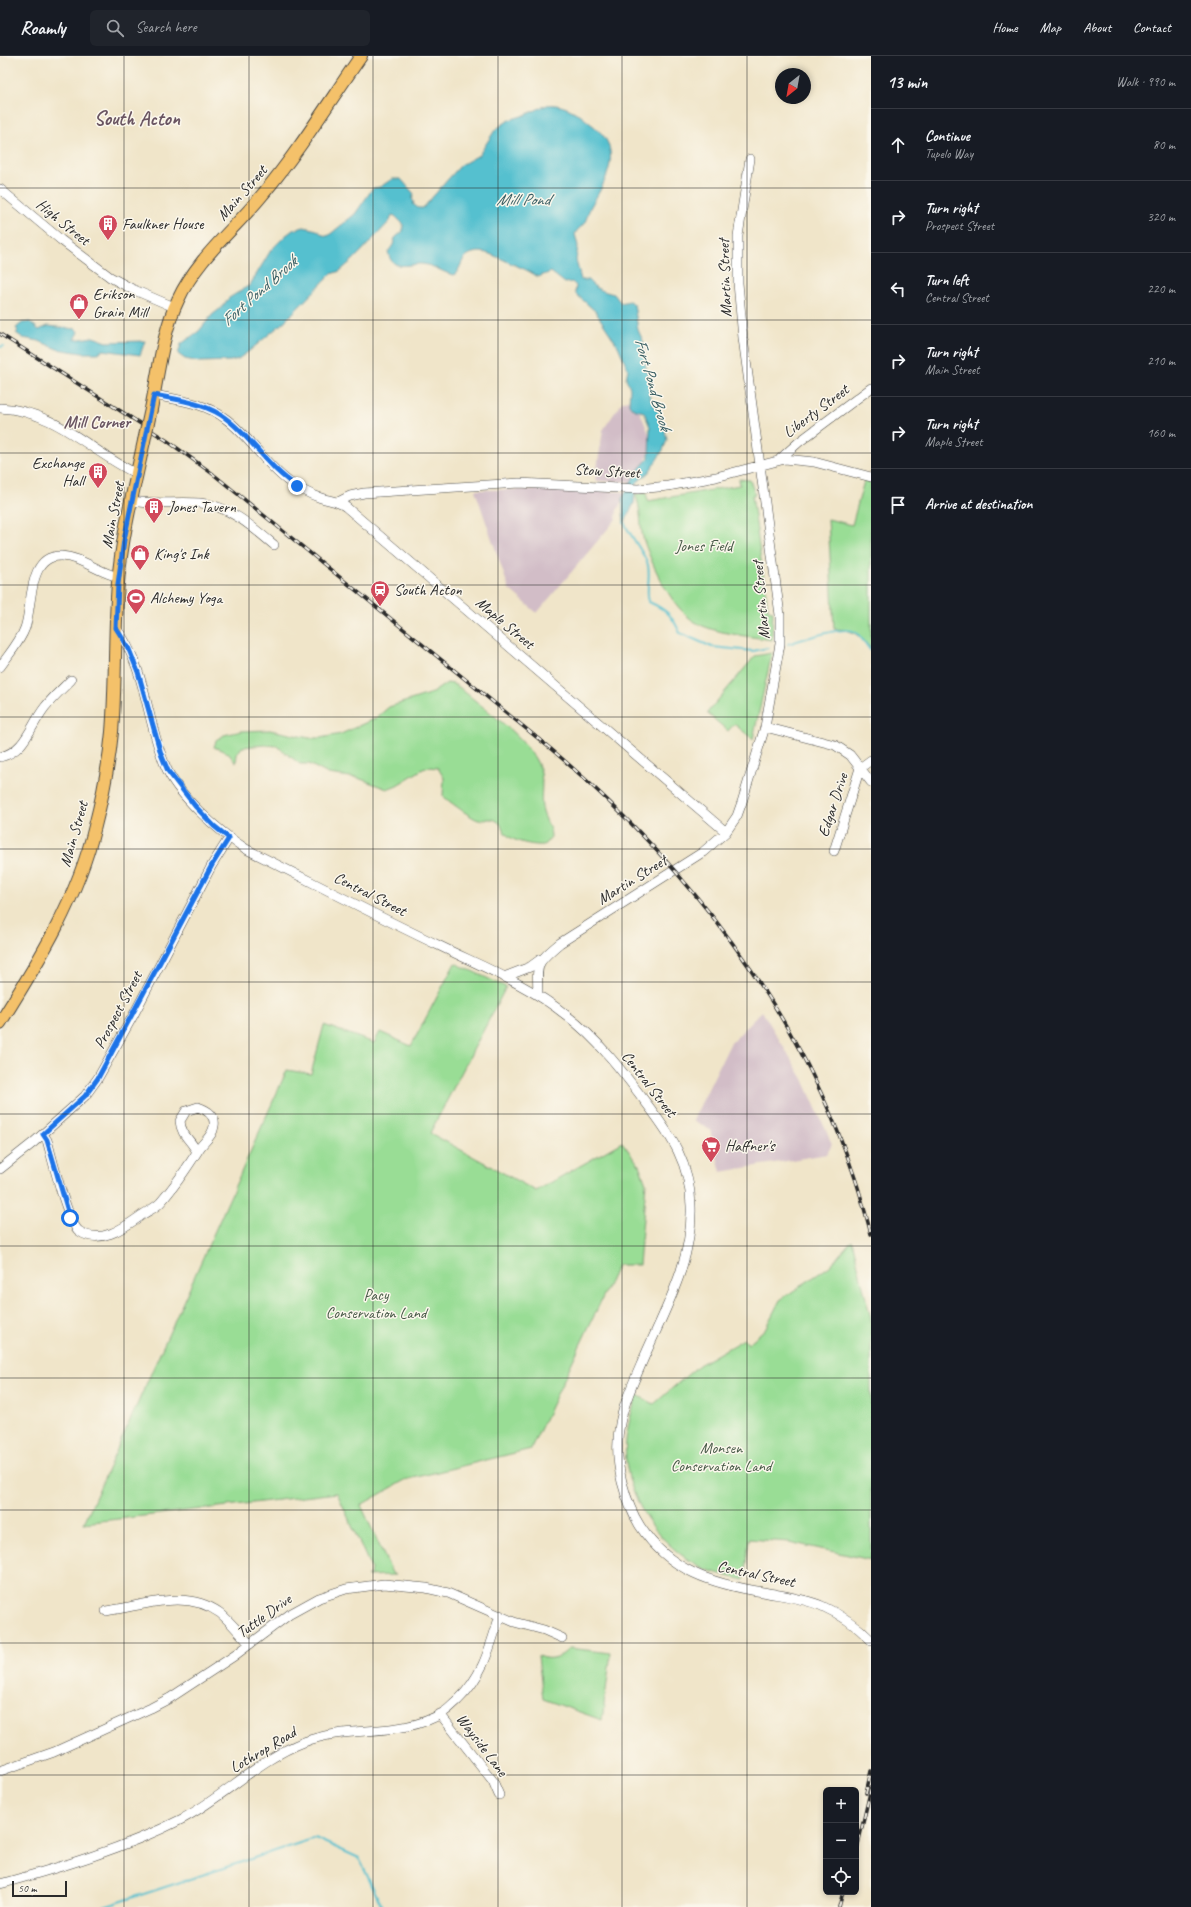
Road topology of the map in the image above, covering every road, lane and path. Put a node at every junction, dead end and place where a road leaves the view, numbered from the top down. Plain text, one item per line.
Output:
1 (361, 56) edge
2 (750, 159) dead end
3 (0, 189) edge
4 (174, 307) junction
5 (871, 388) edge
6 (154, 395) junction
7 (0, 408) edge
8 (780, 459) junction
9 (760, 466) junction
10 (137, 474) junction
11 (871, 477) edge
12 (132, 501) junction
13 (338, 502) junction
14 (274, 545) dead end
15 (119, 578) junction
16 (116, 628) junction
17 (0, 666) edge
18 (71, 680) dead end
19 (765, 727) junction
20 (0, 757) edge
21 (871, 760) edge
22 (860, 768) junction
23 (871, 782) edge
24 (726, 832) junction
25 (229, 838) junction
26 (834, 851) dead end
27 (541, 959) junction
28 (504, 977) junction
29 (538, 995) junction
30 (0, 1023) edge
31 (43, 1134) junction
32 (197, 1152) junction
33 (0, 1169) edge
34 (106, 1611) dead end
35 (500, 1615) junction
36 (562, 1638) dead end
37 (871, 1640) edge
38 (250, 1644) junction
39 (440, 1714) junction
40 (0, 1771) edge
41 (499, 1795) dead end
42 (0, 1884) edge

1 - 4 main road, Main Street
2 - 9 street, Martin Street
3 - 4 street, High Street
4 - 6 main road, Main Street
5 - 8 street, Liberty Street
6 - 10 main road, Main Street, bridge
6 - 13 street, Maple Street
7 - 10 street
8 - 9 street, Stow Street
8 - 11 street, Stow Street
9 - 13 street, Stow Street
9 - 19 street, Martin Street
10 - 12 main road, Main Street
12 - 14 street
12 - 15 main road, Main Street
13 - 24 street, Maple Street
15 - 16 main road, Main Street
15 - 17 street
16 - 25 street, Central Street
16 - 30 main road, Main Street
18 - 20 street
19 - 22 street
19 - 24 street, Martin Street
21 - 22 street
22 - 23 street
22 - 26 street, Edgar Drive
24 - 27 street, Martin Street
25 - 28 street, Central Street
25 - 31 street, Prospect Street
27 - 28 street, Martin Street
27 - 29 street
28 - 29 street, Central Street
29 - 37 street, Central Street
31 - 32 street
31 - 33 street, Prospect Street
32 - 32 street
34 - 38 street
35 - 36 street, Tuttle Drive
35 - 38 street, Tuttle Drive
35 - 39 street, Lothrop Road
38 - 40 street, Tuttle Drive
39 - 41 street, Wayside Lane
39 - 42 street, Lothrop Road

